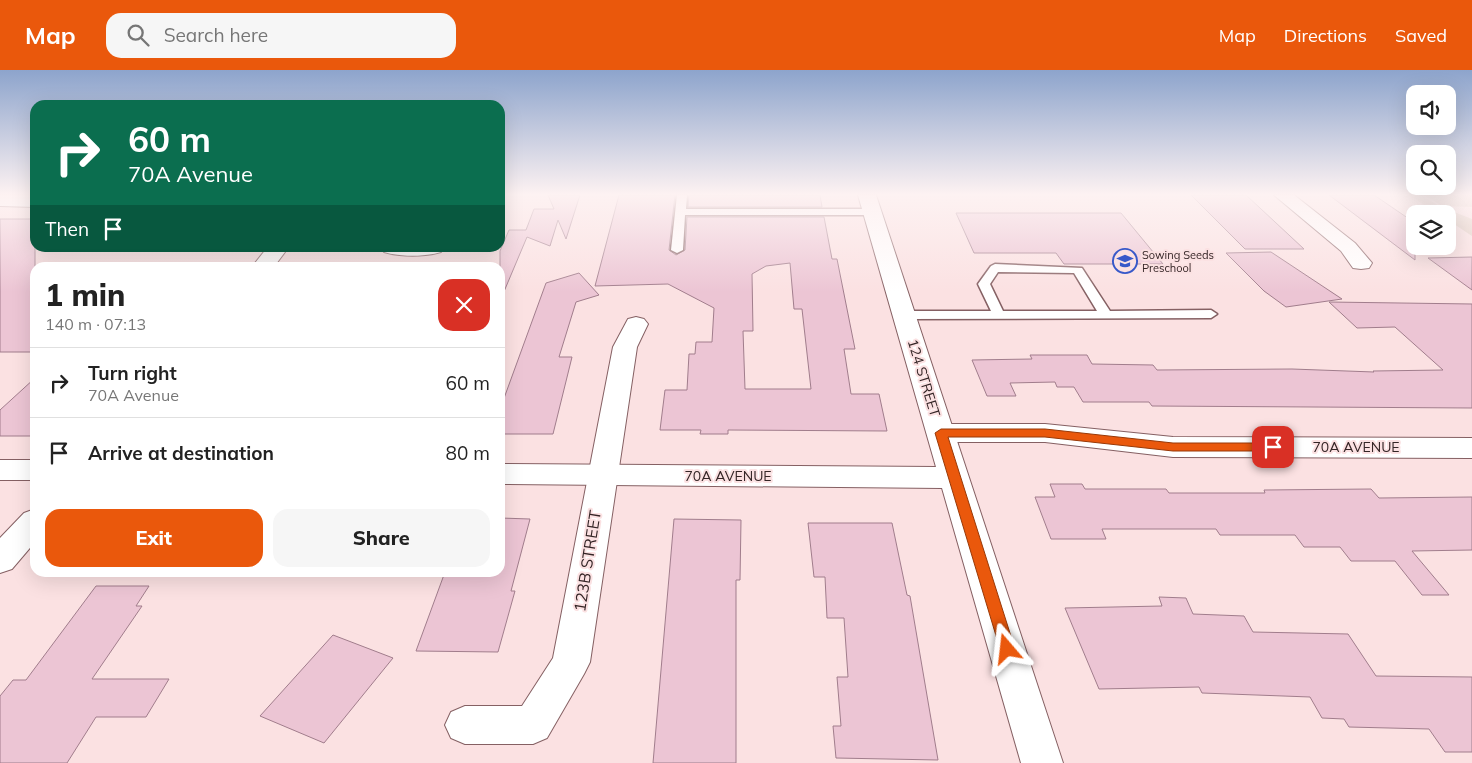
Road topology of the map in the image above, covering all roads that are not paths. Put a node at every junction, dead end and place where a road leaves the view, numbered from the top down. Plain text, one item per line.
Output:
1 (679, 227) edge
2 (877, 227) edge
3 (1323, 227) edge
4 (677, 250) dead end
5 (275, 252) edge
6 (266, 262) edge
7 (1361, 263) dead end
8 (1211, 314) dead end
9 (905, 315) junction
10 (999, 315) junction
11 (1106, 315) junction
12 (636, 324) dead end
13 (941, 433) junction
14 (1472, 448) edge
15 (0, 470) edge
16 (30, 470) edge
17 (505, 474) edge
18 (602, 475) junction
19 (955, 478) junction
20 (30, 527) edge
21 (0, 560) edge
22 (465, 724) dead end
23 (1042, 763) edge

1 - 4 lane
2 - 9 street, 124 STREET
3 - 7 street
5 - 6 street
8 - 11 lane
9 - 10 lane
9 - 13 street, 124 STREET
10 - 11 lane
10 - 11 lane
12 - 18 street, 123B STREET
13 - 14 street, 70A AVENUE
13 - 19 street, 124 STREET
15 - 16 street
17 - 18 street, 70A AVENUE
18 - 19 street, 70A AVENUE
18 - 22 street, 123B STREET
19 - 23 street, 124 STREET
20 - 21 street

